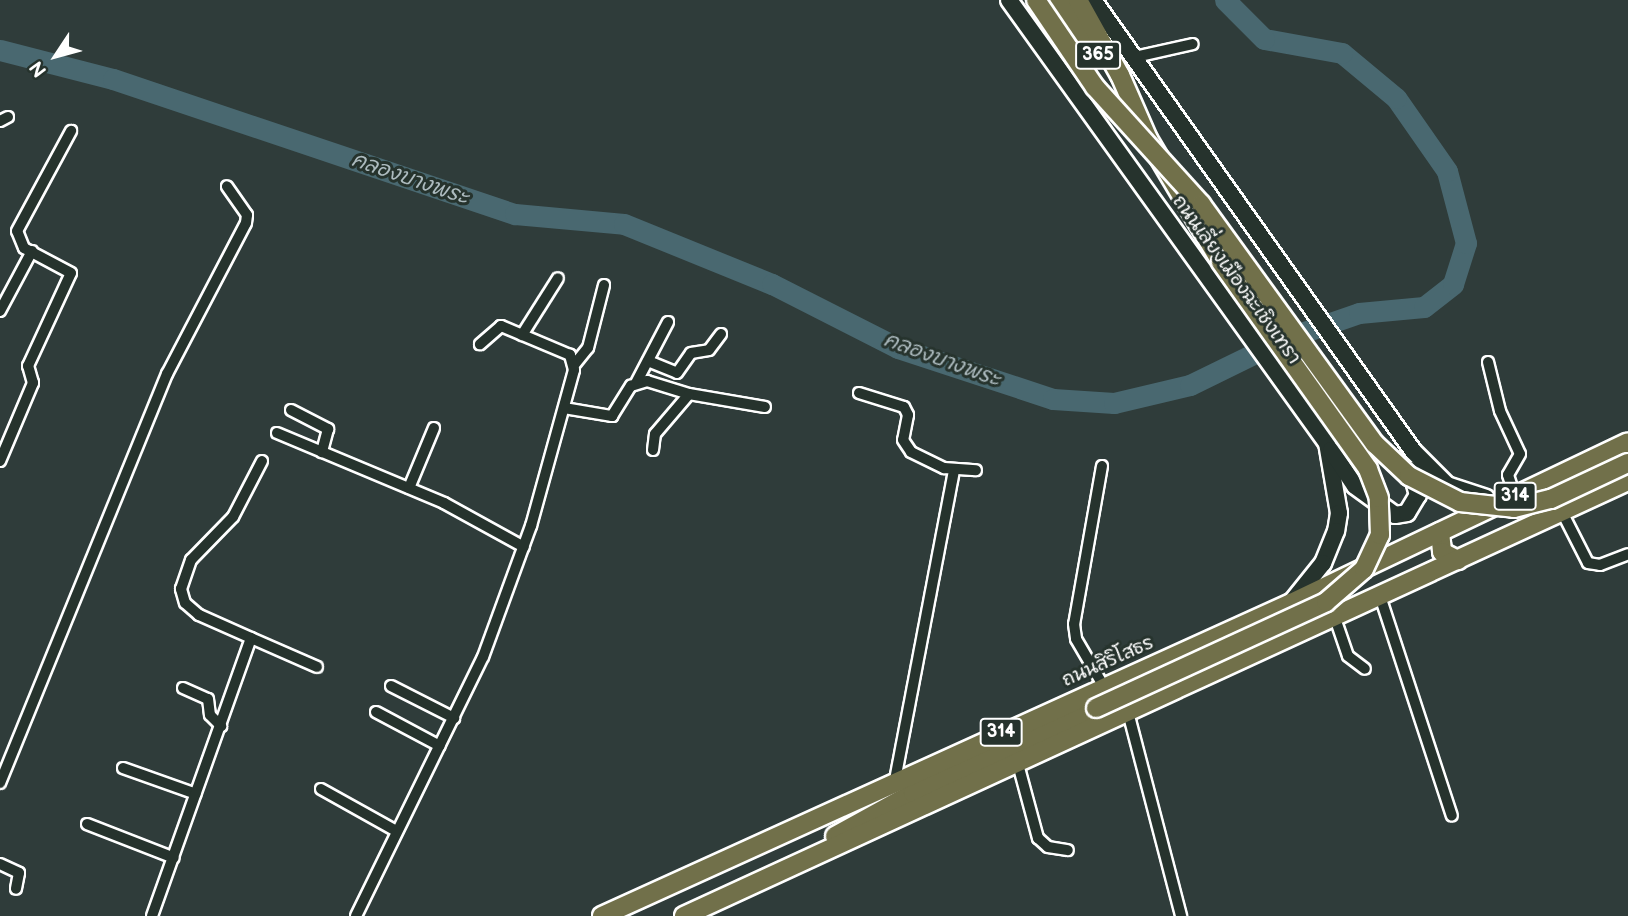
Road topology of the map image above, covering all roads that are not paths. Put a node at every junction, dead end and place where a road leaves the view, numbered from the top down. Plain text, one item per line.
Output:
1 (1009, 0) edge
2 (1036, 0) edge
3 (1059, 0) edge
4 (1078, 0) edge
5 (1093, 0) edge
6 (1193, 44) dead end
7 (1135, 57) junction
8 (1137, 109) junction
9 (71, 131) dead end
10 (228, 186) dead end
11 (32, 251) junction
12 (558, 278) dead end
13 (604, 285) dead end
14 (0, 311) edge
15 (668, 322) dead end
16 (721, 334) dead end
17 (522, 335) junction
18 (480, 344) dead end
19 (648, 361) junction
20 (1488, 362) dead end
21 (574, 365) junction
22 (636, 383) junction
23 (859, 393) dead end
24 (689, 394) junction
25 (765, 407) dead end
26 (564, 408) junction
27 (292, 410) dead end
28 (1389, 415) junction
29 (434, 428) dead end
30 (277, 433) dead end
31 (1628, 442) edge
32 (1327, 443) junction
33 (653, 450) dead end
34 (322, 452) junction
35 (0, 461) edge
36 (262, 461) dead end
37 (1628, 463) edge
38 (1102, 466) dead end
39 (954, 470) junction
40 (976, 470) dead end
41 (1628, 481) edge
42 (410, 488) junction
43 (1510, 498) junction
44 (1562, 512) junction
45 (1440, 532) junction
46 (523, 547) junction
47 (1401, 551) junction
48 (1628, 554) edge
49 (1458, 559) junction
50 (1411, 581) junction
51 (1380, 596) junction
52 (1291, 603) junction
53 (1335, 618) junction
54 (251, 638) junction
55 (317, 667) dead end
56 (1365, 669) dead end
57 (391, 686) dead end
58 (1104, 687) junction
59 (183, 688) dead end
60 (376, 712) dead end
61 (1128, 712) junction
62 (454, 718) junction
63 (220, 726) junction
64 (440, 746) junction
65 (1018, 764) junction
66 (123, 768) dead end
67 (895, 780) junction
68 (0, 783) edge
69 (321, 789) dead end
70 (196, 794) junction
71 (1452, 816) dead end
72 (87, 824) dead end
73 (396, 831) junction
74 (1068, 850) dead end
75 (174, 858) junction
76 (0, 864) edge
77 (762, 879) junction
78 (16, 889) dead end
79 (152, 916) edge
80 (356, 916) edge
81 (602, 916) edge
82 (684, 916) edge
83 (1181, 916) edge

1 - 32 main road, ถนนเลี่ยงเมืองฉะเชิงเทรา / 365
2 - 37 highway, bridge
3 - 8 highway, 365
4 - 8 highway
5 - 7 main road, 365
6 - 7 street
7 - 28 main road, 365
8 - 77 highway, bridge
9 - 11 street
10 - 68 street
11 - 14 street
11 - 35 street
12 - 17 street
13 - 21 street
15 - 19 street
16 - 19 street
17 - 18 street
17 - 21 street
19 - 22 street
20 - 43 street
21 - 26 street
22 - 24 street
22 - 26 street
23 - 39 street
24 - 25 street
24 - 33 street
26 - 46 street
27 - 34 street
28 - 32 main road
28 - 43 main road, 365
29 - 42 street
30 - 34 street
31 - 43 highway, ถนนสิริโสธร / 314
32 - 52 main road, ถนนเลี่ยงเมืองฉะเชิงเทรา / 365
34 - 42 street
36 - 54 street
38 - 58 street
39 - 40 street
39 - 67 street
41 - 44 highway, 314
42 - 46 street
43 - 45 highway, ถนนสิริโสธร / 314
44 - 48 street
44 - 49 highway, 314
45 - 47 highway, ถนนสิริโสธร / 314
45 - 49 highway
46 - 62 street
47 - 50 highway
47 - 52 highway, ถนนสิริโสธร / 314
49 - 50 highway, 314
50 - 51 highway, 314
51 - 53 highway, 314
51 - 71 street
52 - 58 highway, ถนนสิริโสธร / 314
53 - 56 street
53 - 61 highway, 314
54 - 55 street
54 - 63 street
57 - 62 street
58 - 67 highway, ถนนสิริโสธร / 314
59 - 63 street
60 - 64 street
61 - 65 highway, 314
61 - 83 street
62 - 64 street
63 - 70 street
64 - 73 street
65 - 74 street
65 - 77 highway, 314
66 - 70 street
67 - 81 highway, ถนนสิริโสธร / 314
69 - 73 street
70 - 75 street
72 - 75 street
73 - 80 street
75 - 79 street
76 - 78 street
77 - 82 highway, 314

